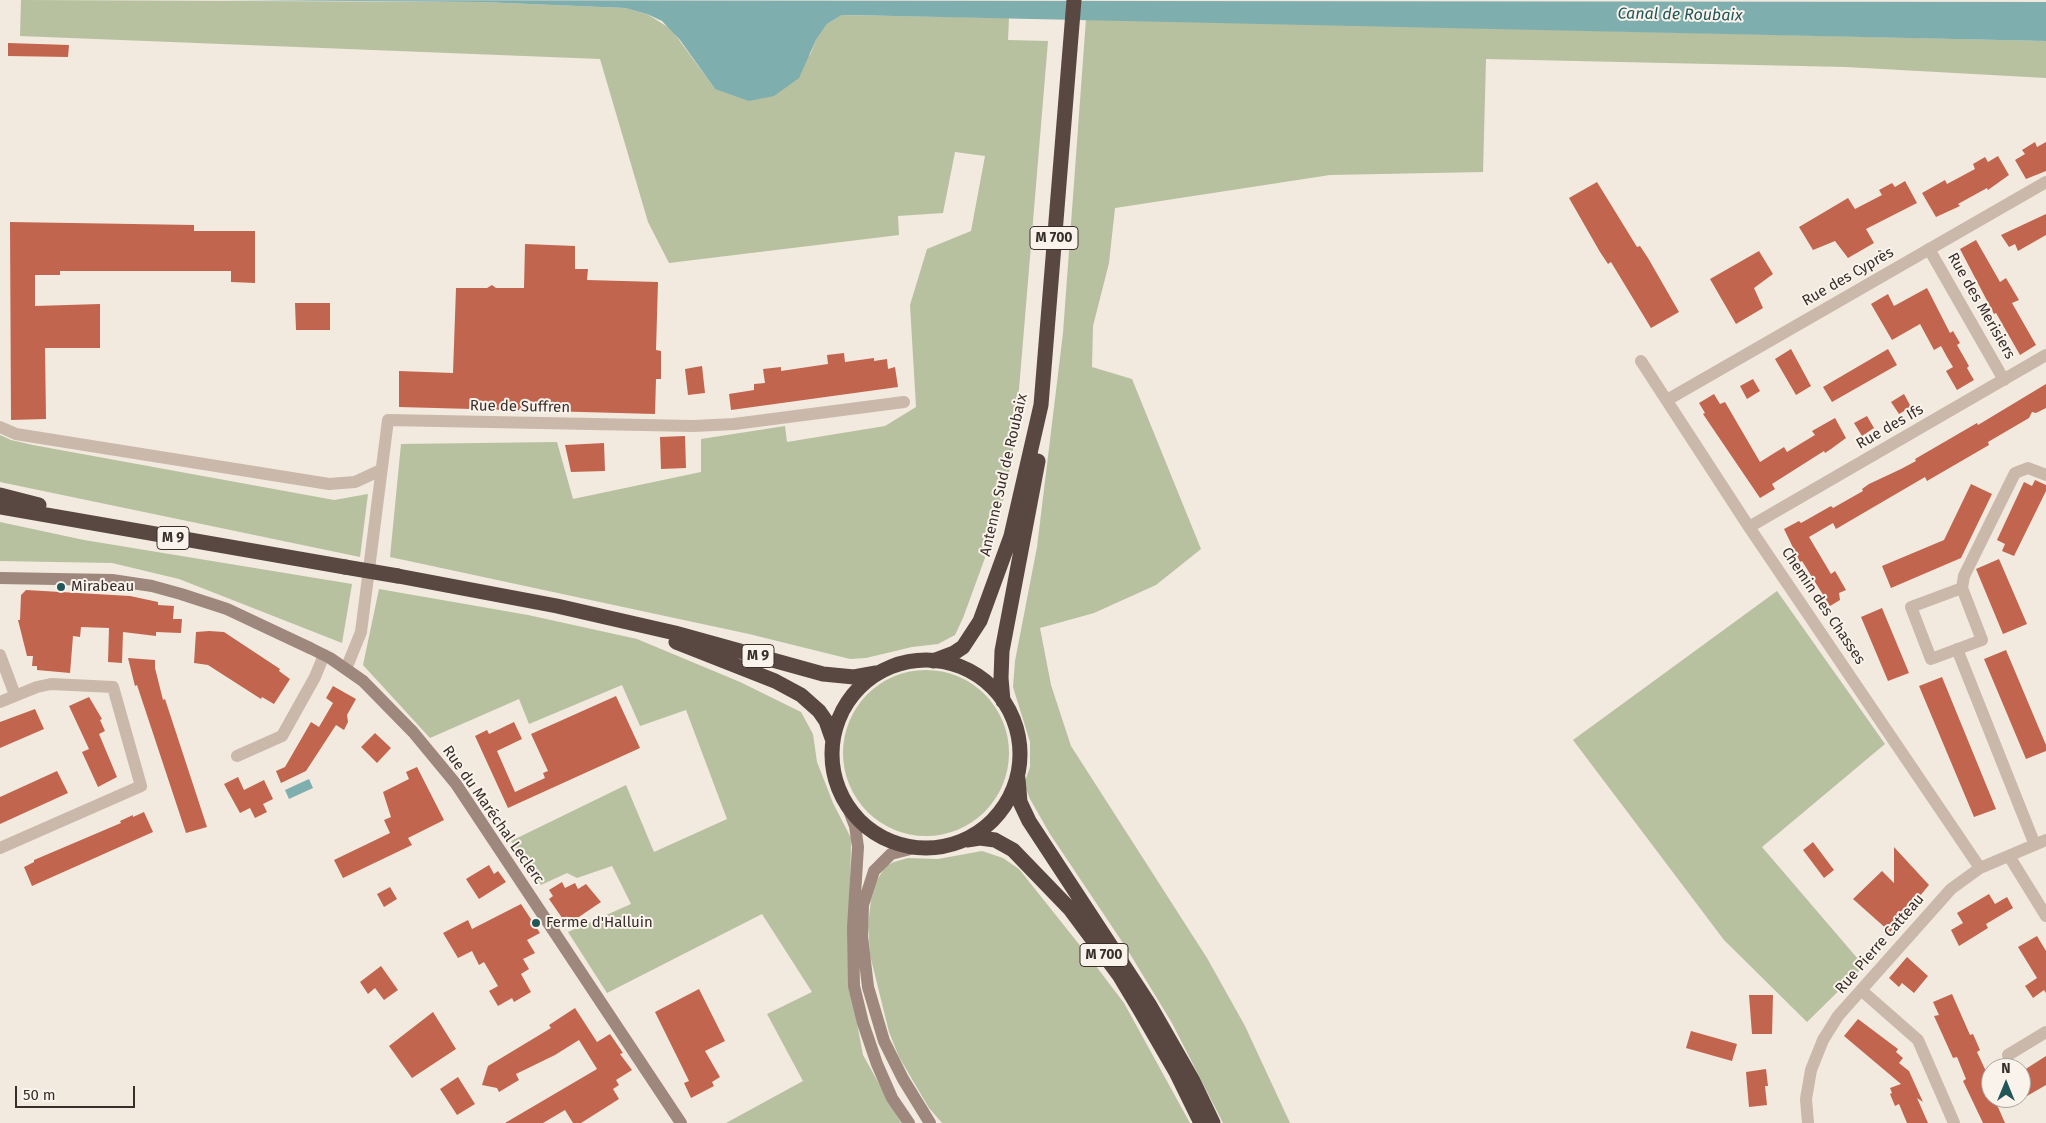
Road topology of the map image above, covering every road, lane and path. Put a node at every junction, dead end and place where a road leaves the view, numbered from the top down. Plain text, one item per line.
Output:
1 (1074, 0) edge
2 (2046, 182) edge
3 (1929, 249) junction
4 (2046, 356) edge
5 (1641, 361) dead end
6 (2004, 380) junction
7 (1667, 400) junction
8 (904, 402) dead end
9 (1041, 405) junction
10 (0, 427) edge
11 (381, 470) junction
12 (2046, 475) edge
13 (0, 494) edge
14 (0, 508) edge
15 (1749, 527) junction
16 (139, 532) junction
17 (0, 578) edge
18 (1962, 588) junction
19 (635, 625) junction
20 (1958, 649) junction
21 (0, 655) edge
22 (324, 655) junction
23 (933, 661) junction
24 (346, 669) junction
25 (882, 671) junction
26 (15, 695) junction
27 (1003, 701) junction
28 (0, 702) edge
29 (833, 740) junction
30 (237, 756) dead end
31 (1018, 770) junction
32 (846, 803) junction
33 (961, 840) junction
34 (2040, 842) edge
35 (918, 847) junction
36 (0, 848) edge
37 (2009, 856) junction
38 (1980, 868) junction
39 (2046, 916) edge
40 (1861, 990) junction
41 (2046, 1032) edge
42 (2008, 1055) dead end
43 (681, 1123) edge
44 (909, 1123) edge
45 (930, 1123) edge
46 (1201, 1123) edge
47 (1213, 1123) edge
48 (1808, 1123) edge
49 (1954, 1123) edge

1 - 9 highway, Antenne Sud de Roubaix / M 700
2 - 3 street, Rue des Cyprès
3 - 6 street, Rue des Merisiers
3 - 7 street, Rue des Cyprès
4 - 6 street, Rue des Ifs
5 - 7 street, Chemin des Chasses
6 - 15 street, Rue des Ifs
7 - 15 street, Chemin des Chasses
8 - 11 street, Rue de Suffren
9 - 23 highway, Antenne Sud de Roubaix / M 700
9 - 27 highway, M 700
10 - 11 street
11 - 24 street, Rue de Suffren
12 - 18 street
13 - 16 highway
14 - 16 highway, M 9
15 - 38 street, Chemin des Chasses
16 - 19 highway, M 9, bridge
17 - 22 street, Rue du Maréchal Leclerc
18 - 20 street
18 - 20 street
19 - 25 highway, M 9
19 - 29 highway, M 9
20 - 34 street
21 - 26 street
22 - 24 street, Rue du Maréchal Leclerc
22 - 30 street
23 - 25 highway
23 - 27 highway
24 - 43 street, Rue du Maréchal Leclerc
25 - 29 highway
26 - 28 street
26 - 36 street
27 - 31 highway
29 - 32 highway
31 - 33 highway
31 - 47 highway, M 700
32 - 35 highway
32 - 44 street
33 - 35 highway
33 - 46 highway, M 700
34 - 37 street, Rue Pierre Catteau
35 - 45 street
37 - 38 street, Rue Pierre Catteau
37 - 39 street
38 - 40 street, Rue Pierre Catteau
40 - 48 street, Rue Pierre Catteau
40 - 49 street
41 - 42 street

